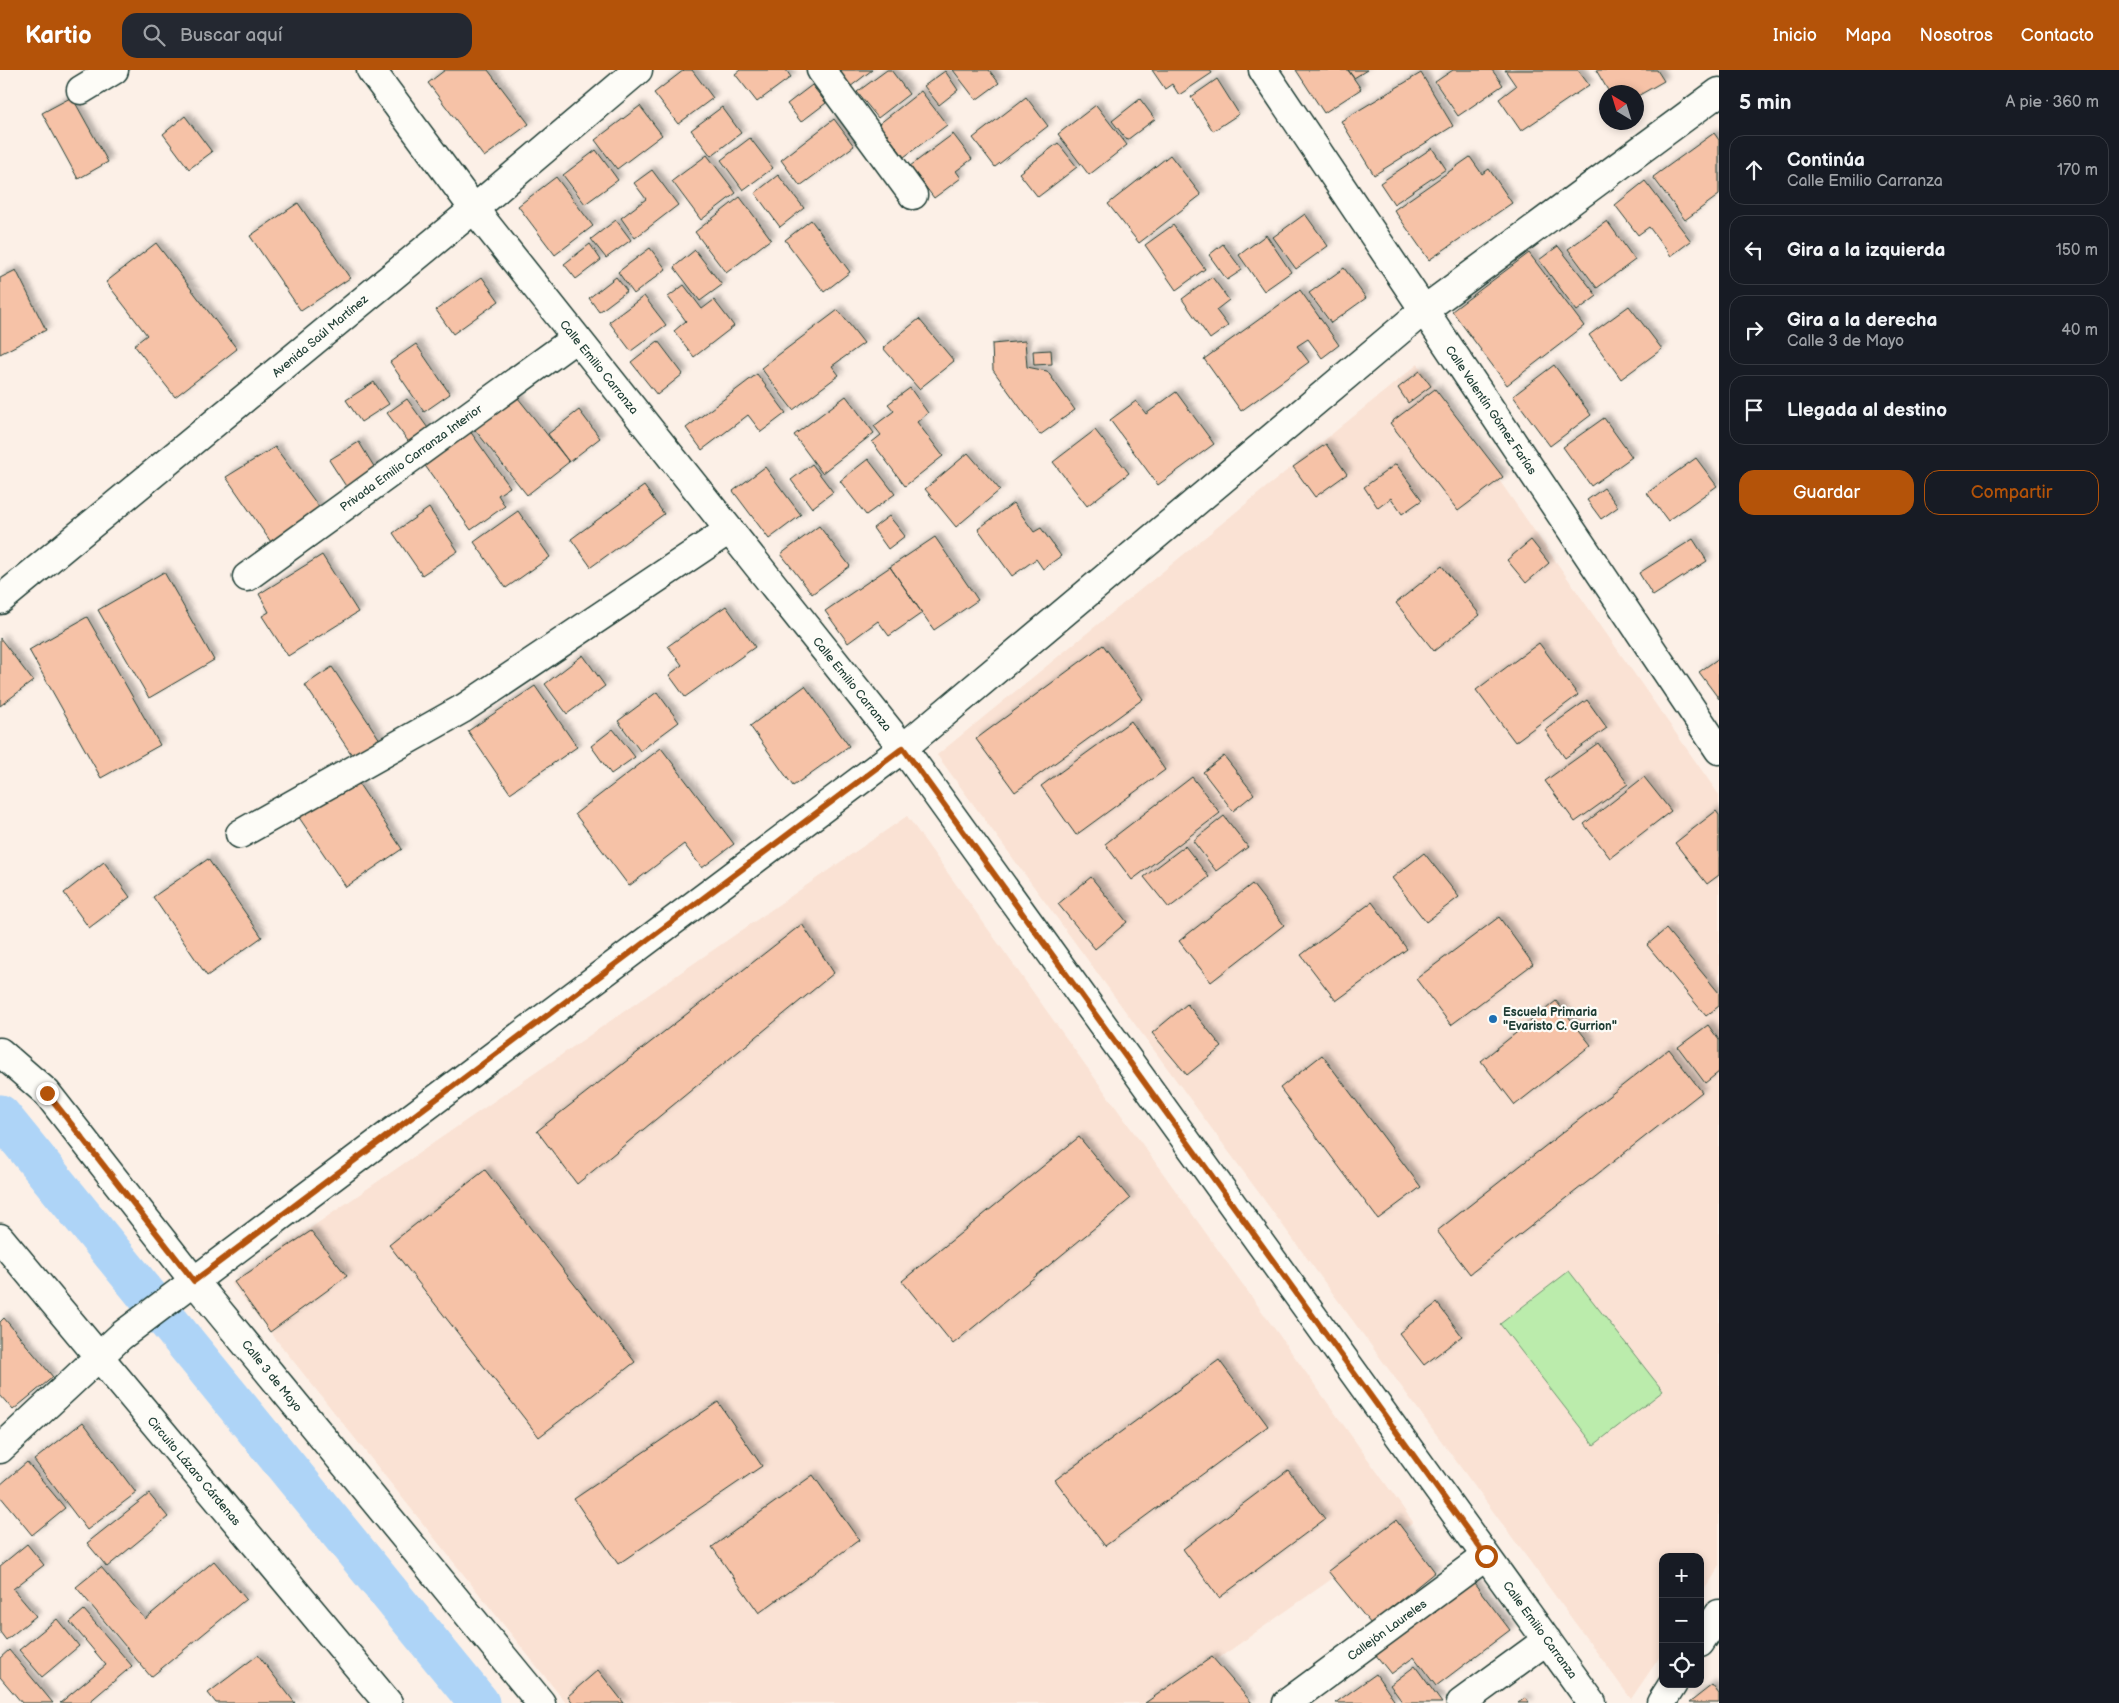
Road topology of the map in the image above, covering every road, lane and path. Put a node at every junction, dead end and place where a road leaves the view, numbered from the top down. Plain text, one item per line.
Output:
1 (114, 70) edge
2 (371, 70) edge
3 (638, 70) edge
4 (821, 70) edge
5 (1263, 70) edge
6 (81, 90) dead end
7 (1719, 92) edge
8 (913, 195) dead end
9 (474, 209) junction
10 (1424, 310) junction
11 (576, 338) junction
12 (729, 530) junction
13 (247, 577) dead end
14 (0, 600) edge
15 (903, 748) junction
16 (1719, 750) edge
17 (240, 834) dead end
18 (0, 1052) edge
19 (0, 1238) edge
20 (186, 1287) junction
21 (98, 1356) junction
22 (0, 1450) edge
23 (1486, 1556) junction
24 (1719, 1614) edge
25 (1704, 1637) edge
26 (1547, 1640) junction
27 (1670, 1688) edge
28 (388, 1703) edge
29 (542, 1703) edge
30 (1287, 1703) edge
31 (1461, 1703) edge
32 (1592, 1703) edge
33 (1661, 1703) edge

1 - 6 street
2 - 9 street, Calle Emilio Carranza
3 - 9 street, Avenida Saúl Martínez
4 - 8 street
5 - 10 street, Calle Valentín Gómez Farías
7 - 10 street
9 - 11 street, Calle Emilio Carranza
9 - 14 street, Avenida Saúl Martínez
10 - 15 street
10 - 16 street, Calle Valentín Gómez Farías
11 - 12 street, Calle Emilio Carranza
11 - 13 street, Privada Emilio Carranza Interior
12 - 15 street, Calle Emilio Carranza
12 - 17 street
15 - 20 street
15 - 23 street, Calle Emilio Carranza
18 - 20 street, Calle 3 de Mayo
19 - 21 street, Circuito Lázaro Cárdenas
20 - 21 street
20 - 29 street, Calle 3 de Mayo
21 - 22 street
21 - 28 street, Circuito Lázaro Cárdenas
23 - 26 street, Calle Emilio Carranza
23 - 30 street, Callejón Laureles
24 - 25 street
26 - 31 street
26 - 32 street, Calle Emilio Carranza
27 - 33 street

